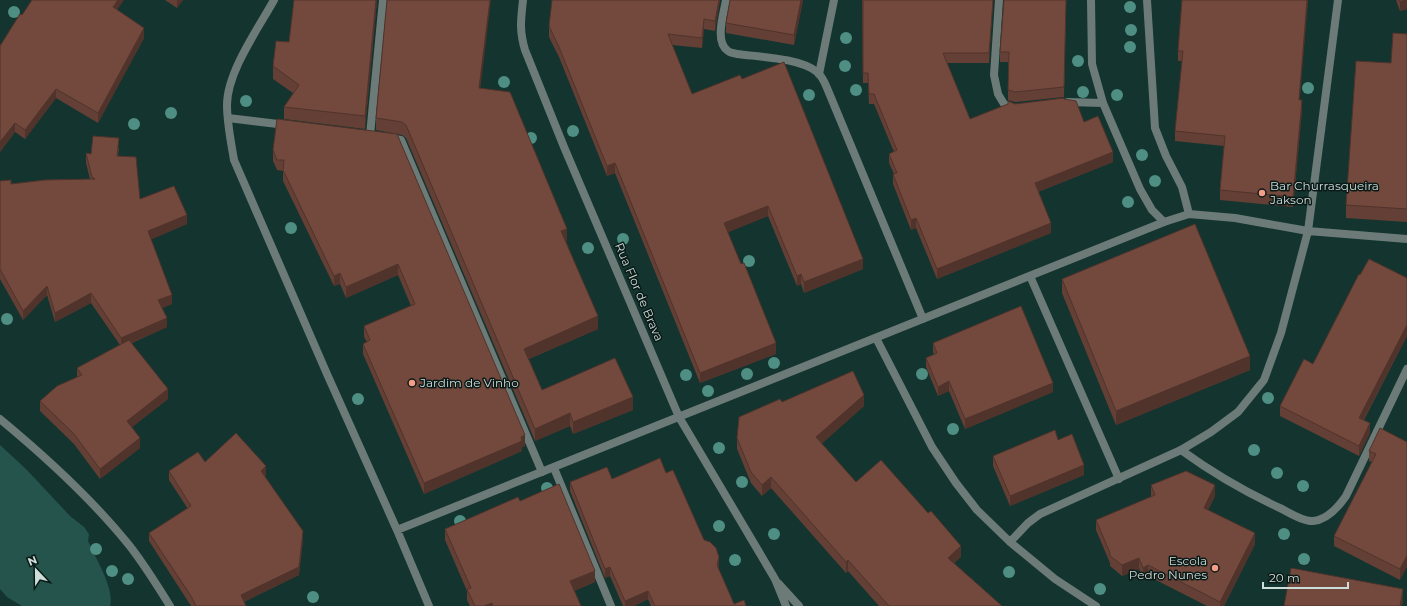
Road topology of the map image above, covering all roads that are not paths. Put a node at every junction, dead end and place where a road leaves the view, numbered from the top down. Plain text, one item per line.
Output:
1 (274, 0) edge
2 (383, 0) edge
3 (523, 0) edge
4 (726, 0) edge
5 (834, 0) edge
6 (999, 0) edge
7 (1091, 0) edge
8 (1147, 0) edge
9 (1338, 0) edge
10 (819, 74) junction
11 (1057, 103) edge
12 (1103, 103) junction
13 (1022, 108) edge
14 (228, 118) junction
15 (291, 126) edge
16 (1189, 214) junction
17 (1164, 222) junction
18 (1308, 232) junction
19 (1407, 239) edge
20 (1030, 276) junction
21 (923, 319) junction
22 (876, 338) junction
23 (1407, 369) edge
24 (679, 417) junction
25 (0, 419) edge
26 (1181, 450) junction
27 (554, 468) junction
28 (542, 472) junction
29 (1119, 479) junction
30 (397, 530) junction
31 (1010, 542) junction
32 (775, 579) junction
33 (170, 606) edge
34 (428, 606) edge
35 (610, 606) edge
36 (786, 606) edge
37 (799, 606) edge
38 (1096, 606) edge

1 - 14 street
2 - 28 street
3 - 24 street, Rua Flor de Brava
4 - 10 street
5 - 10 street
6 - 13 street
7 - 12 street
8 - 16 street
9 - 18 street
10 - 21 street
11 - 12 street
12 - 17 street
14 - 15 street
14 - 30 street
16 - 17 street
16 - 18 street
17 - 20 street
18 - 19 street
18 - 26 street
20 - 21 street
20 - 29 street
21 - 22 street
22 - 24 street
22 - 31 street
23 - 26 street
24 - 27 street
24 - 32 street, Rua Flor de Brava
25 - 33 street
26 - 29 street
27 - 28 street
27 - 35 street
28 - 30 street
29 - 31 street
30 - 34 street
31 - 38 street
32 - 36 street
32 - 37 street

